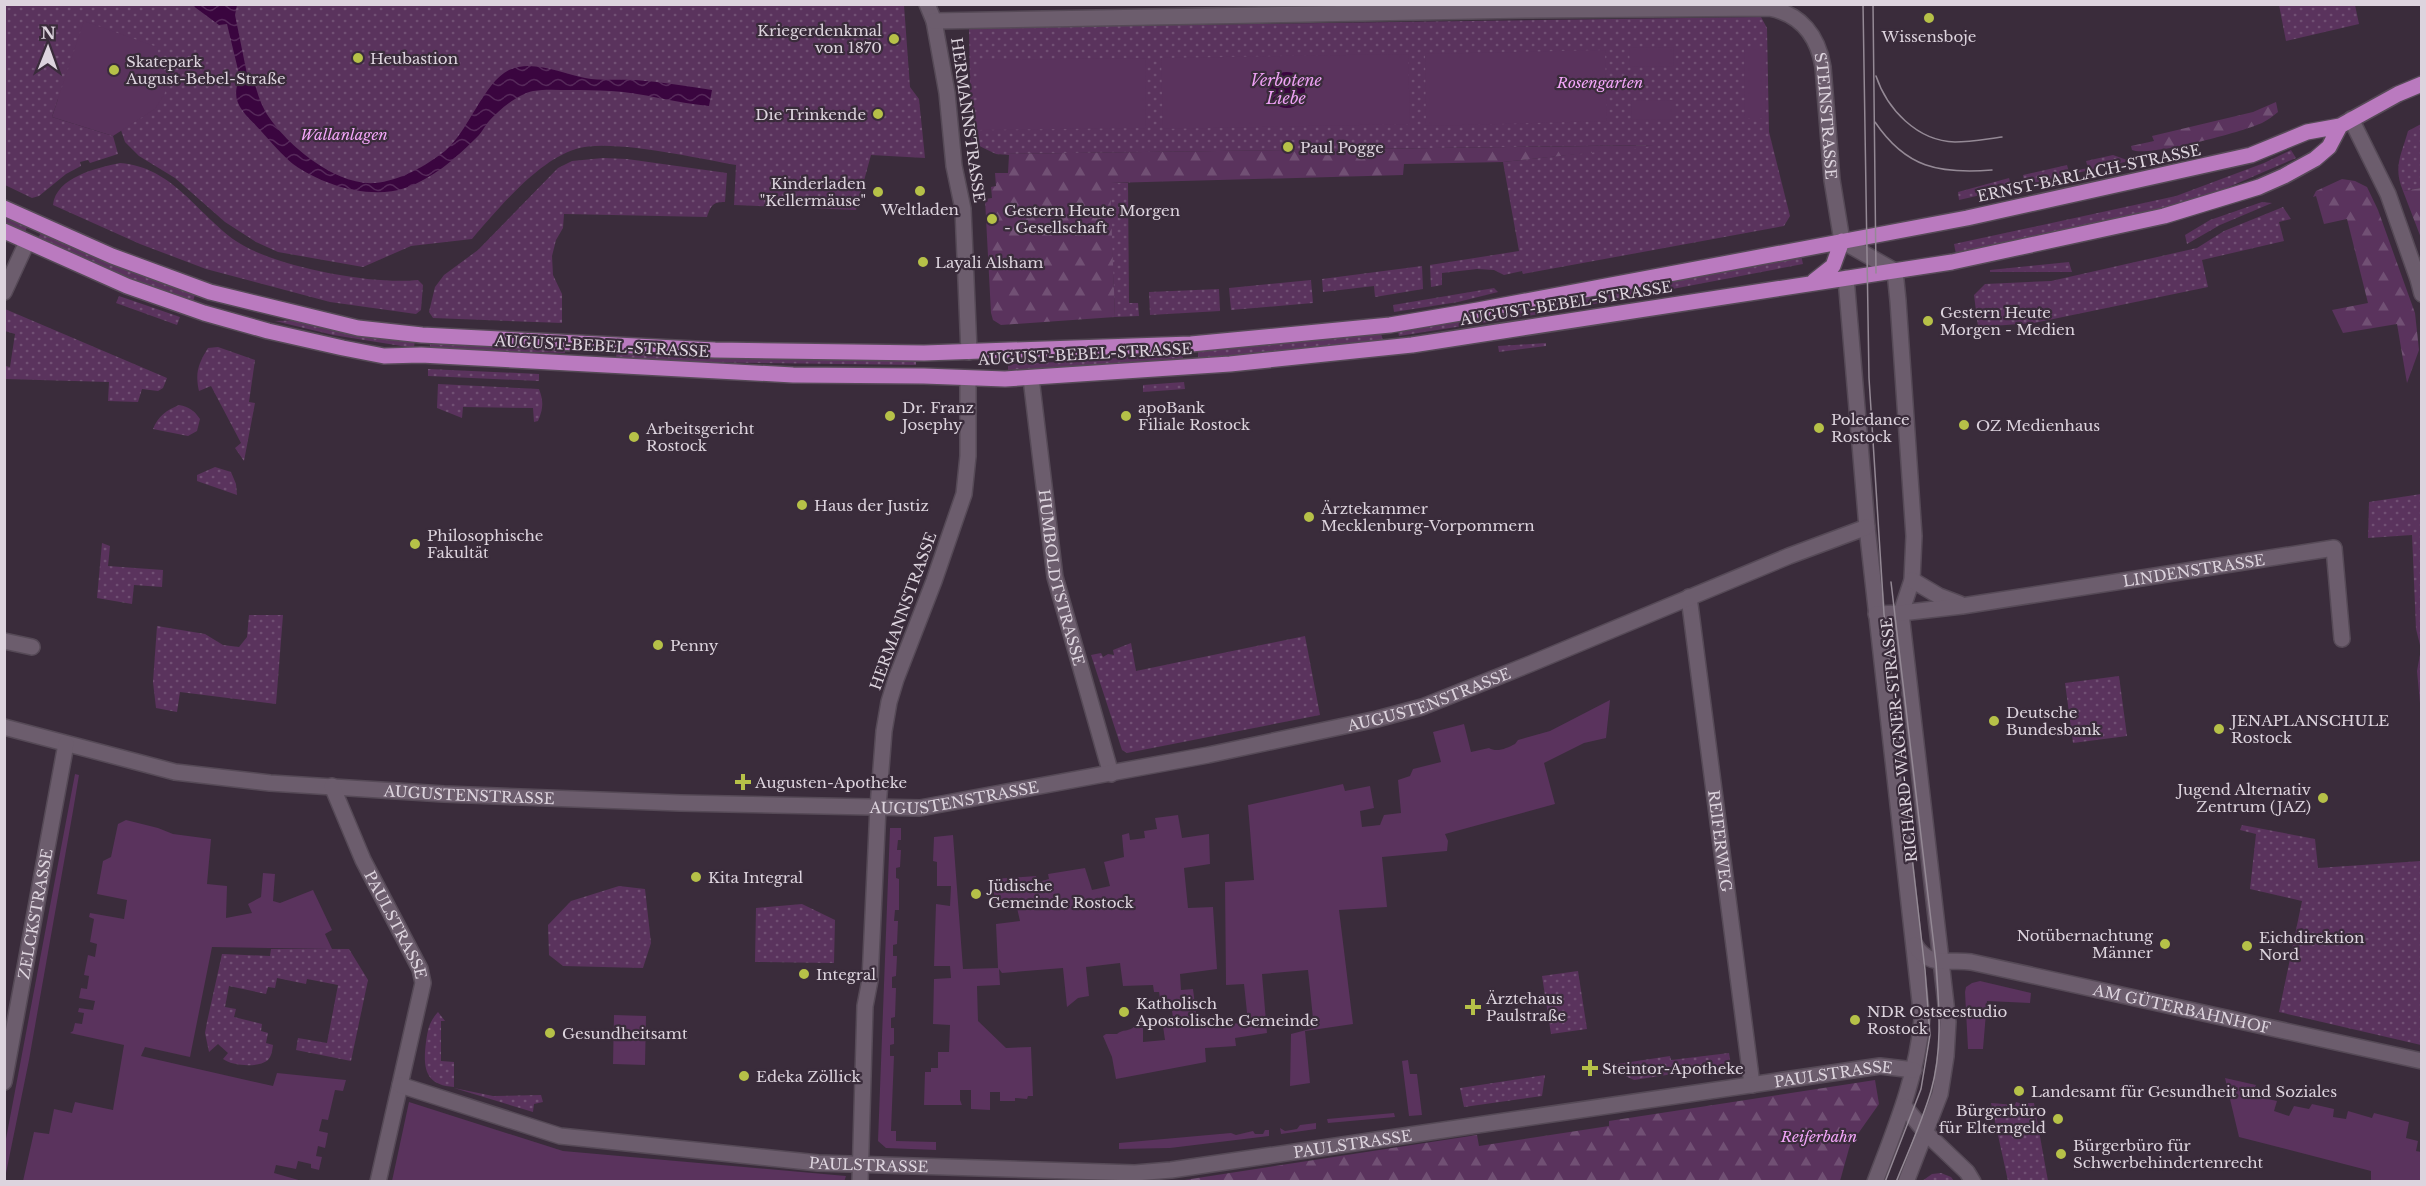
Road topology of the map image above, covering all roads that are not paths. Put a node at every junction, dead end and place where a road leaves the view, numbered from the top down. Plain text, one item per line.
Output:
1 (927, 4) edge
2 (1417, 8) edge
3 (1788, 9) edge
4 (1148, 11) edge
5 (934, 21) junction
6 (2421, 84) edge
7 (2346, 122) junction
8 (4, 208) edge
9 (4, 231) edge
10 (1842, 241) junction
11 (27, 242) junction
12 (1895, 271) junction
13 (1846, 278) junction
14 (1811, 283) junction
15 (4, 292) edge
16 (210, 292) junction
17 (2421, 294) edge
18 (204, 313) junction
19 (969, 352) junction
20 (968, 378) junction
21 (1031, 378) junction
22 (1867, 527) junction
23 (1912, 580) junction
24 (1689, 597) junction
25 (1962, 606) junction
26 (1901, 613) junction
27 (1876, 614) junction
28 (2342, 639) dead end
29 (4, 641) edge
30 (32, 647) dead end
31 (4, 727) edge
32 (66, 744) junction
33 (1112, 774) junction
34 (332, 786) junction
35 (878, 807) junction
36 (1915, 945) junction
37 (1942, 961) junction
38 (2421, 1061) edge
39 (1914, 1070) junction
40 (4, 1083) edge
41 (1752, 1084) junction
42 (400, 1085) junction
43 (1904, 1106) junction
44 (1926, 1133) junction
45 (861, 1166) junction
46 (378, 1182) edge
47 (860, 1182) edge
48 (1875, 1182) edge
49 (1906, 1182) edge
50 (1973, 1182) edge

1 - 5 street, HERMANNSTRASSE
2 - 3 street
2 - 4 street
3 - 10 street, STEINSTRASSE
4 - 5 street
5 - 19 street, HERMANNSTRASSE
6 - 7 main road, ERNST-BARLACH-STRASSE
7 - 10 main road, ERNST-BARLACH-STRASSE
7 - 12 main road
7 - 17 street
8 - 16 main road, AUGUST-BEBEL-STRASSE
9 - 11 main road, AUGUST-BEBEL-STRASSE
10 - 12 street
10 - 13 main road, RICHARD-WAGNER-STRASSE
10 - 14 main road
10 - 19 main road, AUGUST-BEBEL-STRASSE
11 - 15 street
11 - 18 main road, AUGUST-BEBEL-STRASSE
12 - 13 main road, AUGUST-BEBEL-STRASSE
12 - 23 street, RICHARD-WAGNER-STRASSE
13 - 14 main road, AUGUST-BEBEL-STRASSE
13 - 22 street, RICHARD-WAGNER-STRASSE
14 - 21 main road, AUGUST-BEBEL-STRASSE
16 - 18 main road
16 - 19 main road, AUGUST-BEBEL-STRASSE
18 - 20 main road, AUGUST-BEBEL-STRASSE
19 - 20 main road, HERMANNSTRASSE
20 - 21 main road, AUGUST-BEBEL-STRASSE
20 - 35 street, HERMANNSTRASSE
21 - 33 street, HUMBOLDTSTRASSE
22 - 24 street, AUGUSTENSTRASSE
22 - 27 street, RICHARD-WAGNER-STRASSE
23 - 25 street
23 - 26 street, RICHARD-WAGNER-STRASSE
24 - 33 street, AUGUSTENSTRASSE
24 - 41 street, REIFERWEG
25 - 26 street, LINDENSTRASSE
25 - 28 street, LINDENSTRASSE
26 - 27 street, LINDENSTRASSE
26 - 37 street, RICHARD-WAGNER-STRASSE
27 - 36 street, RICHARD-WAGNER-STRASSE
29 - 30 street
31 - 32 street, AUGUSTENSTRASSE
32 - 34 street, AUGUSTENSTRASSE
32 - 40 street, ZELCKSTRASSE
33 - 35 street, AUGUSTENSTRASSE
34 - 35 street, AUGUSTENSTRASSE
34 - 42 street, PAULSTRASSE
35 - 45 street, HERMANNSTRASSE
36 - 37 street
36 - 39 street, RICHARD-WAGNER-STRASSE
37 - 38 street, AM GÜTERBAHNHOF
37 - 44 street, RICHARD-WAGNER-STRASSE
39 - 41 street, PAULSTRASSE
39 - 43 street, RICHARD-WAGNER-STRASSE
41 - 45 street, PAULSTRASSE
42 - 45 street, PAULSTRASSE
42 - 46 street
43 - 44 street
43 - 48 street, RICHARD-WAGNER-STRASSE
44 - 49 street, RICHARD-WAGNER-STRASSE
44 - 50 street
45 - 47 street, HERMANNSTRASSE

